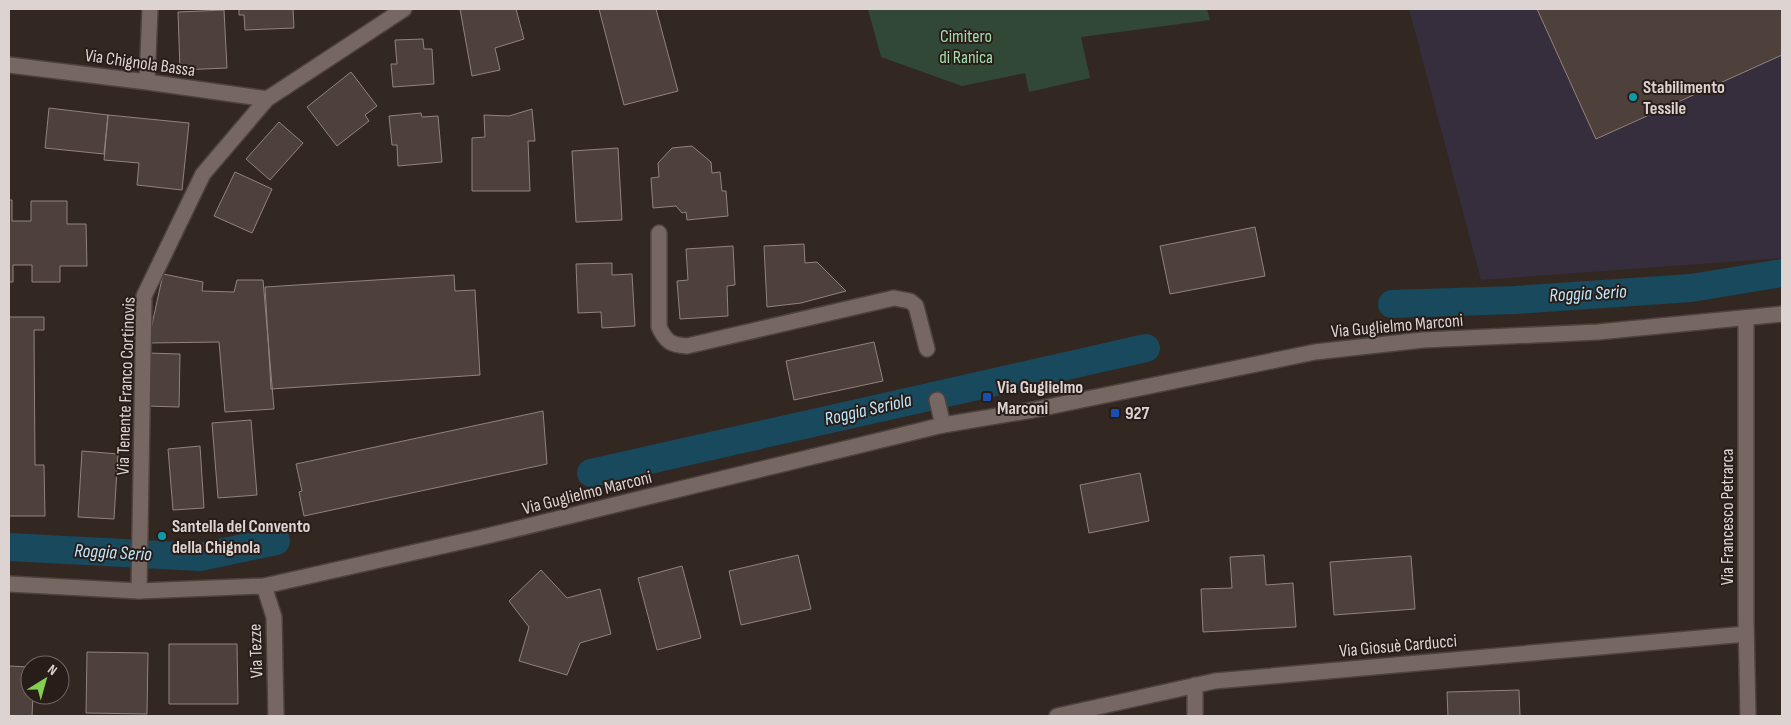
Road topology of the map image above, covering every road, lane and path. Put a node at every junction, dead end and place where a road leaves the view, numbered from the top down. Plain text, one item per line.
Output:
1 (150, 9) edge
2 (404, 9) edge
3 (9, 65) edge
4 (147, 82) junction
5 (267, 100) junction
6 (659, 232) dead end
7 (1782, 314) edge
8 (1746, 319) junction
9 (927, 349) dead end
10 (937, 400) dead end
11 (943, 425) junction
12 (9, 584) edge
13 (264, 586) junction
14 (139, 591) junction
15 (1746, 634) junction
16 (1195, 685) junction
17 (276, 716) edge
18 (1057, 716) edge
19 (1195, 716) edge
20 (1748, 716) edge

1 - 4 street
2 - 5 street, Via Tenente Franco Cortinovis
3 - 4 street, Via Chignola Bassa
4 - 5 street, Via Chignola Bassa
5 - 14 street, Via Tenente Franco Cortinovis
6 - 9 street
7 - 8 street, Via Guglielmo Marconi
8 - 11 street, Via Guglielmo Marconi
8 - 15 street, Via Francesco Petrarca
10 - 11 street
11 - 13 street, Via Guglielmo Marconi
12 - 14 street, Via Guglielmo Marconi
13 - 14 street, Via Guglielmo Marconi
13 - 17 street, Via Tezze
15 - 16 street, Via Giosuè Carducci
15 - 20 street, Via Francesco Petrarca
16 - 18 street, Via Giosuè Carducci
16 - 19 street

